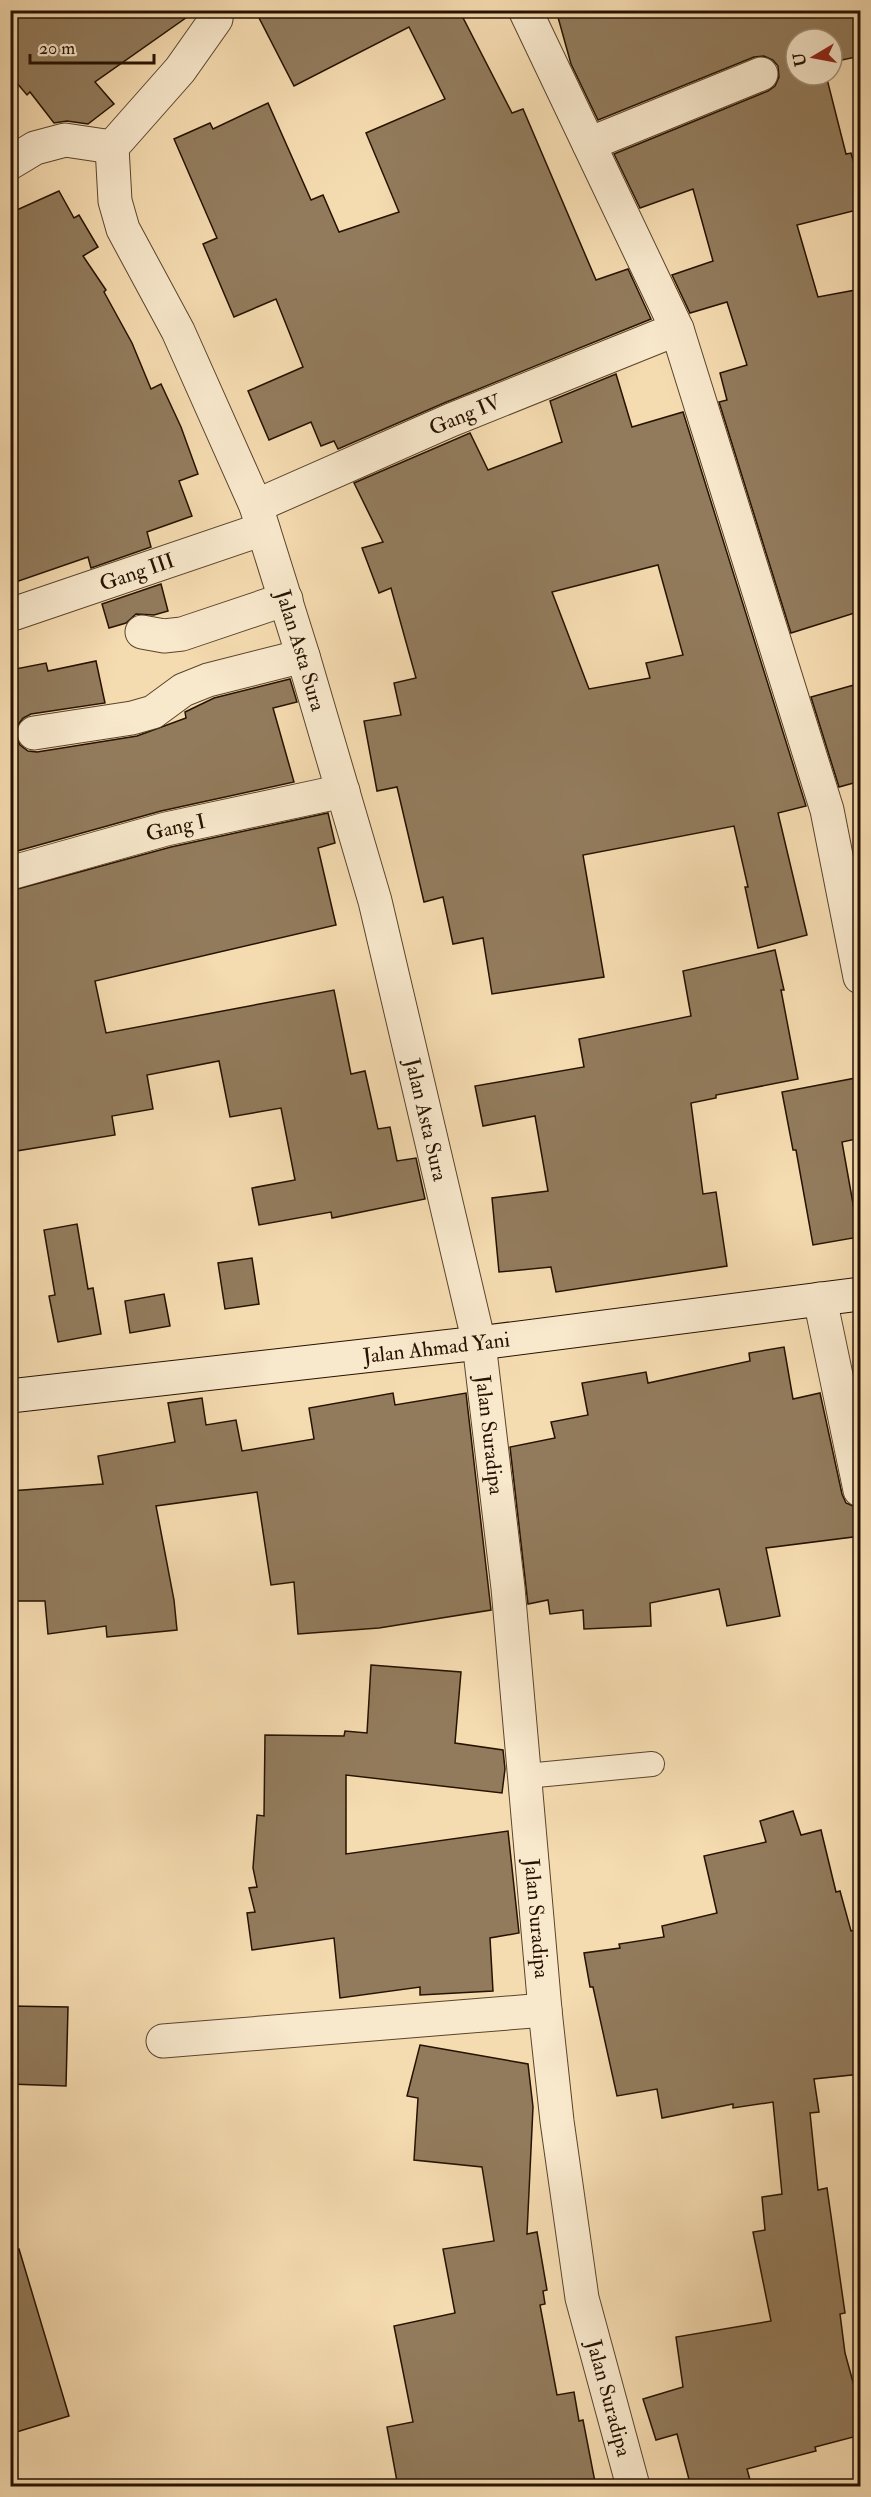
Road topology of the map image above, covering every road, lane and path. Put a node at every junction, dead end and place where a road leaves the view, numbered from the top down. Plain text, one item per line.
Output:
1 (217, 10) edge
2 (525, 10) edge
3 (761, 74) dead end
4 (589, 144) junction
5 (112, 147) junction
6 (10, 163) edge
7 (677, 329) junction
8 (260, 517) junction
9 (286, 600) junction
10 (10, 615) edge
11 (142, 632) dead end
12 (303, 656) junction
13 (34, 733) dead end
14 (343, 791) junction
15 (10, 873) edge
16 (860, 977) edge
17 (861, 1294) edge
18 (820, 1299) junction
19 (479, 1343) junction
20 (10, 1396) edge
21 (861, 1490) edge
22 (652, 1764) dead end
23 (526, 1776) junction
24 (545, 2010) junction
25 (163, 2041) dead end
26 (633, 2487) edge

1 - 5 street
2 - 4 street
3 - 4 street
4 - 7 street
5 - 6 street
5 - 8 street, Jalan Asta Sura
7 - 8 street, Gang IV
7 - 16 street
8 - 9 street, Jalan Asta Sura
8 - 10 street, Gang III
9 - 11 street
9 - 12 street, Jalan Asta Sura
12 - 13 street
12 - 14 street, Jalan Asta Sura
14 - 15 street, Gang I
14 - 19 street, Jalan Asta Sura
17 - 18 street, Jalan Ahmad Yani
18 - 19 street, Jalan Ahmad Yani
18 - 21 street
19 - 20 street, Jalan Ahmad Yani
19 - 23 street, Jalan Suradipa
22 - 23 lane
23 - 24 street, Jalan Suradipa
24 - 25 street
24 - 26 street, Jalan Suradipa

